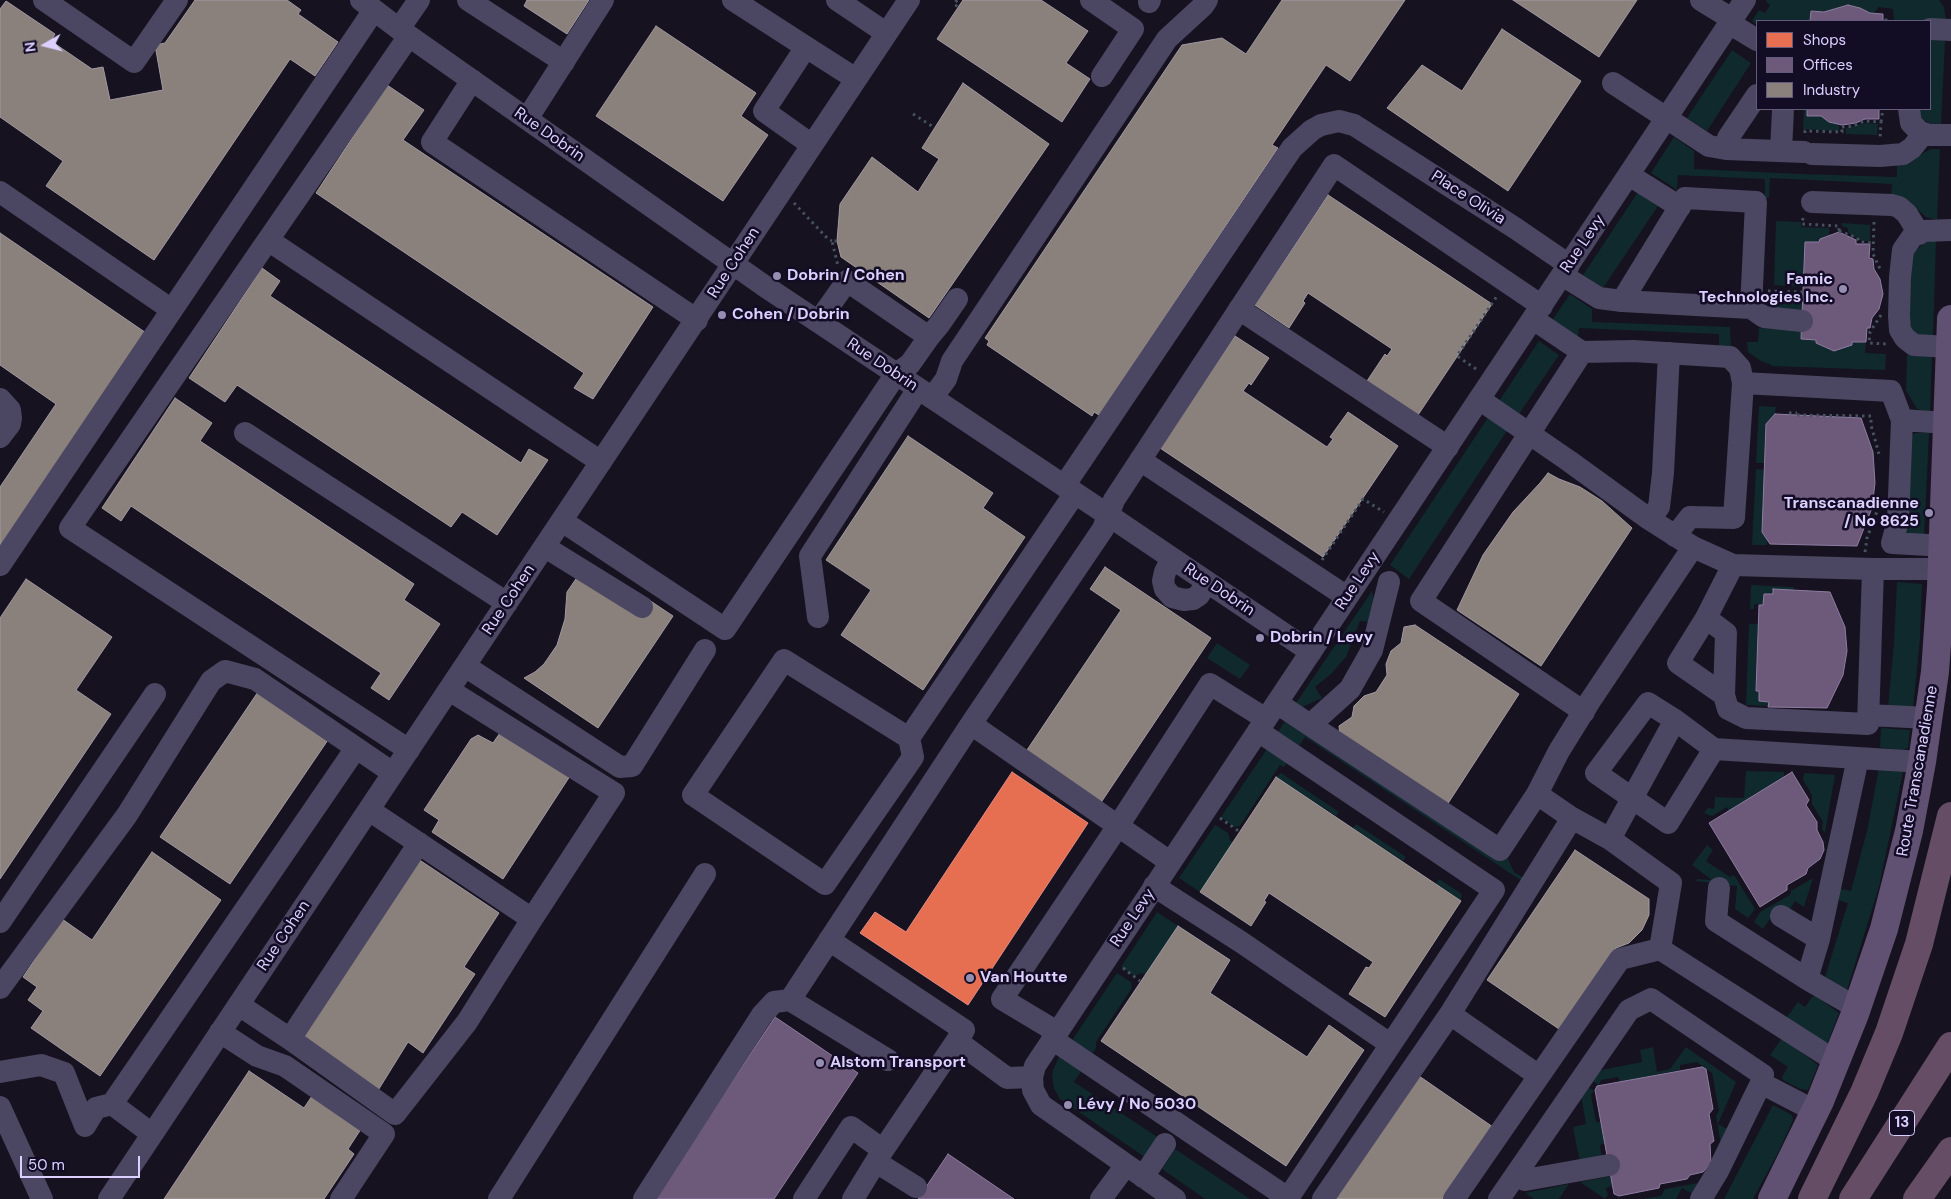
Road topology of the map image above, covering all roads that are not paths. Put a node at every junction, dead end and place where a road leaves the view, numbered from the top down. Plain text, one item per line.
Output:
1 (44, 0) edge
2 (177, 0) edge
3 (419, 0) edge
4 (468, 0) edge
5 (603, 0) edge
6 (733, 0) edge
7 (837, 0) edge
8 (909, 0) edge
9 (1091, 0) edge
10 (1207, 0) edge
11 (1701, 0) edge
12 (1745, 0) edge
13 (370, 4) edge
14 (1731, 21) junction
15 (1931, 29) edge
16 (1951, 30) edge
17 (404, 32) junction
18 (886, 33) junction
19 (1756, 39) edge
20 (806, 47) junction
21 (564, 62) junction
22 (1102, 76) dead end
23 (856, 79) junction
24 (472, 80) junction
25 (1613, 83) dead end
26 (1756, 96) edge
27 (1783, 110) edge
28 (1909, 110) edge
29 (527, 119) junction
30 (1666, 119) junction
31 (1922, 134) junction
32 (1951, 135) edge
33 (812, 145) junction
34 (1726, 149) junction
35 (1781, 151) junction
36 (1629, 174) junction
37 (0, 192) edge
38 (1812, 202) dead end
39 (1680, 207) junction
40 (1951, 230) edge
41 (1918, 234) junction
42 (268, 240) junction
43 (733, 264) junction
44 (1566, 270) junction
45 (958, 299) dead end
46 (1622, 301) junction
47 (1751, 308) junction
48 (1239, 309) junction
49 (172, 310) junction
50 (1538, 312) junction
51 (1951, 319) edge
52 (697, 320) junction
53 (1802, 321) dead end
54 (818, 322) junction
55 (929, 336) junction
56 (1886, 344) road end
57 (1914, 345) junction
58 (1950, 347) junction
59 (1582, 352) junction
60 (1669, 353) junction
61 (896, 374) junction
62 (1743, 383) junction
63 (925, 394) junction
64 (1479, 399) junction
65 (0, 400) edge
66 (1902, 420) junction
67 (1947, 422) junction
68 (245, 433) dead end
69 (1530, 434) junction
70 (0, 437) edge
71 (1448, 447) junction
72 (1140, 460) junction
73 (602, 462) junction
74 (1070, 490) junction
75 (1108, 514) junction
76 (1649, 519) junction
77 (562, 521) junction
78 (1684, 541) junction
79 (545, 547) junction
80 (1942, 557) junction
81 (1172, 558) junction
82 (1869, 559) junction
83 (0, 565) edge
84 (1733, 565) junction
85 (1366, 568) junction
86 (1207, 582) junction
87 (1389, 582) junction
88 (1347, 597) junction
89 (1422, 601) junction
90 (507, 603) junction
91 (642, 607) dead end
92 (818, 617) dead end
93 (1706, 618) junction
94 (705, 650) dead end
95 (1311, 652) junction
96 (465, 666) junction
97 (449, 690) junction
98 (155, 694) dead end
99 (1724, 695) junction
100 (1584, 712) junction
101 (1868, 715) junction
102 (1267, 718) junction
103 (1929, 718) junction
104 (1675, 720) junction
105 (971, 724) junction
106 (1310, 725) junction
107 (910, 738) junction
108 (356, 748) junction
109 (1714, 749) junction
110 (409, 750) junction
111 (1858, 758) junction
112 (1922, 762) junction
113 (393, 773) junction
114 (1537, 794) junction
115 (1632, 798) junction
116 (369, 810) junction
117 (1951, 816) edge
118 (1572, 818) junction
119 (1118, 826) junction
120 (1610, 839) junction
121 (419, 843) junction
122 (1170, 862) junction
123 (705, 874) dead end
124 (1154, 886) junction
125 (1719, 888) dead end
126 (1781, 916) dead end
127 (532, 918) junction
128 (0, 922) edge
129 (1820, 938) junction
130 (829, 940) junction
131 (1660, 949) junction
132 (1807, 979) junction
133 (0, 988) edge
134 (790, 1000) junction
135 (238, 1005) junction
136 (1858, 1008) junction
137 (1450, 1014) junction
138 (220, 1032) junction
139 (1055, 1036) junction
140 (290, 1039) junction
141 (957, 1041) junction
142 (1390, 1044) junction
143 (1951, 1046) edge
144 (888, 1060) dead end
145 (1836, 1062) junction
146 (0, 1072) edge
147 (1539, 1076) junction
148 (1032, 1077) junction
149 (1761, 1083) junction
150 (112, 1104) junction
151 (0, 1107) edge
152 (1815, 1111) junction
153 (152, 1134) junction
154 (1165, 1144) dead end
155 (1950, 1152) edge
156 (880, 1156) junction
157 (1609, 1165) dead end
158 (1135, 1171) junction
159 (1515, 1176) junction
160 (916, 1187) dead end
161 (1276, 1195) edge
162 (42, 1199) edge
163 (109, 1199) edge
164 (340, 1199) edge
165 (499, 1199) edge
166 (644, 1199) edge
167 (804, 1199) edge
168 (853, 1199) edge
169 (1101, 1199) edge
170 (1175, 1199) edge
171 (1324, 1199) edge
172 (1454, 1199) edge
173 (1499, 1199) edge
174 (1701, 1199) edge
175 (1772, 1199) edge
176 (1812, 1199) edge
177 (1853, 1199) edge
178 (1917, 1199) edge
179 (1932, 1199) edge

1 - 2 street
3 - 17 street
4 - 21 street
5 - 21 street
6 - 20 street
7 - 18 street
8 - 18 street, Rue Cohen
9 - 22 street
10 - 63 street
11 - 14 street
12 - 14 street, Rue Levy
13 - 17 street, Rue Dobrin
13 - 49 street
14 - 19 street
14 - 30 street, Rue Levy
15 - 16 street
17 - 24 street, Rue Dobrin
17 - 42 street
18 - 23 street, Rue Cohen
20 - 23 street
20 - 33 street
21 - 29 street
23 - 33 street, Rue Cohen
24 - 29 street, Rue Dobrin
24 - 52 street
25 - 30 street
26 - 34 street
27 - 35 street
28 - 31 street
29 - 43 street, Rue Dobrin
30 - 34 street
30 - 36 street, Rue Levy
31 - 32 street
31 - 35 street
33 - 43 street, Rue Cohen
34 - 35 street
36 - 39 street
36 - 44 street, Rue Levy
37 - 49 street
38 - 41 street
39 - 46 street
39 - 47 street
40 - 41 street
41 - 57 street
42 - 73 street
42 - 110 street
43 - 52 street, Rue Cohen
43 - 54 street, Rue Dobrin
44 - 46 street, Place Olivia
44 - 50 street, Rue Levy
44 - 74 street, Place Olivia
45 - 55 street
46 - 47 street, Place Olivia
47 - 53 street
48 - 50 street
48 - 71 street
48 - 72 street
49 - 83 street
50 - 59 street
50 - 64 street, Rue Levy
51 - 58 main road, Route Transcanadienne
52 - 73 street, Rue Cohen
54 - 55 street
54 - 61 street, Rue Dobrin
55 - 61 street
56 - 57 street
57 - 58 street
58 - 67 main road, Route Transcanadienne
59 - 60 street
59 - 69 street
60 - 62 street
60 - 76 street
61 - 63 street, Rue Dobrin
61 - 77 street
62 - 66 street
62 - 78 street
63 - 74 street, Rue Dobrin
63 - 92 street
64 - 69 street
64 - 71 street, Rue Levy
65 - 70 street
66 - 67 street
66 - 80 street
67 - 80 main road, Route Transcanadienne
68 - 90 street
69 - 76 street
69 - 89 street
71 - 85 street, Rue Levy
72 - 75 street
72 - 88 street
73 - 77 street, Rue Cohen
74 - 75 street, Rue Dobrin
74 - 107 street, Place Olivia
75 - 81 street, Rue Dobrin
75 - 105 street
76 - 78 street
77 - 79 street, Rue Cohen
78 - 84 street
78 - 100 street
79 - 90 street, Rue Cohen
79 - 91 street
80 - 82 street
80 - 103 main road, Route Transcanadienne
81 - 86 street, Rue Dobrin
81 - 86 street
82 - 84 street
82 - 101 street
84 - 93 street
85 - 87 street
85 - 88 street, Rue Levy
86 - 95 street, Rue Dobrin
87 - 89 street
87 - 106 street
88 - 95 street, Rue Levy
89 - 100 street
90 - 96 street, Rue Cohen
93 - 99 street
93 - 99 street
94 - 96 street
95 - 102 street, Rue Levy
96 - 97 street, Rue Cohen
97 - 110 street, Rue Cohen
97 - 127 street
98 - 128 street
99 - 101 street
100 - 114 street
101 - 103 street
102 - 106 street
102 - 119 street
102 - 122 street, Rue Levy
102 - 142 street
103 - 112 main road, Route Transcanadienne
104 - 109 street
104 - 115 street
104 - 115 street
105 - 119 street
105 - 130 street
106 - 114 street
107 - 107 street
108 - 113 street
108 - 133 street
108 - 150 street
109 - 111 street
109 - 115 street
110 - 113 street, Rue Cohen
111 - 112 street
111 - 129 street
112 - 136 main road, Route Transcanadienne
113 - 116 street, Rue Cohen
114 - 118 street
115 - 120 street
116 - 121 street
116 - 135 street, Rue Cohen
117 - 176 highway
118 - 120 street
118 - 137 street
119 - 122 street
119 - 139 street
120 - 131 street
121 - 127 street
121 - 140 street
122 - 124 street, Rue Levy
123 - 165 street
124 - 139 street, Rue Levy
124 - 142 street
125 - 132 street
126 - 129 street
127 - 140 street
129 - 132 street
130 - 134 street
130 - 141 street
131 - 145 street
131 - 147 street
132 - 136 street
134 - 144 street
134 - 166 street
135 - 138 street, Rue Cohen
135 - 140 street
136 - 145 main road, Route Transcanadienne
137 - 147 street
137 - 171 street
138 - 153 street, Rue Cohen
138 - 164 street
139 - 148 street, Rue Levy
139 - 161 street
141 - 148 street
141 - 156 street
142 - 161 street
143 - 177 highway, 13
145 - 152 main road, Route Transcanadienne
146 - 150 street
147 - 172 street
148 - 158 street
149 - 152 street
149 - 159 street
149 - 174 street
150 - 153 street
151 - 162 street
152 - 175 main road, Route Transcanadienne
153 - 163 street, Rue Cohen
154 - 158 street
155 - 178 highway
155 - 179 highway
156 - 160 street
156 - 167 street
156 - 168 street
157 - 159 street
158 - 169 street
158 - 170 street
159 - 173 street

